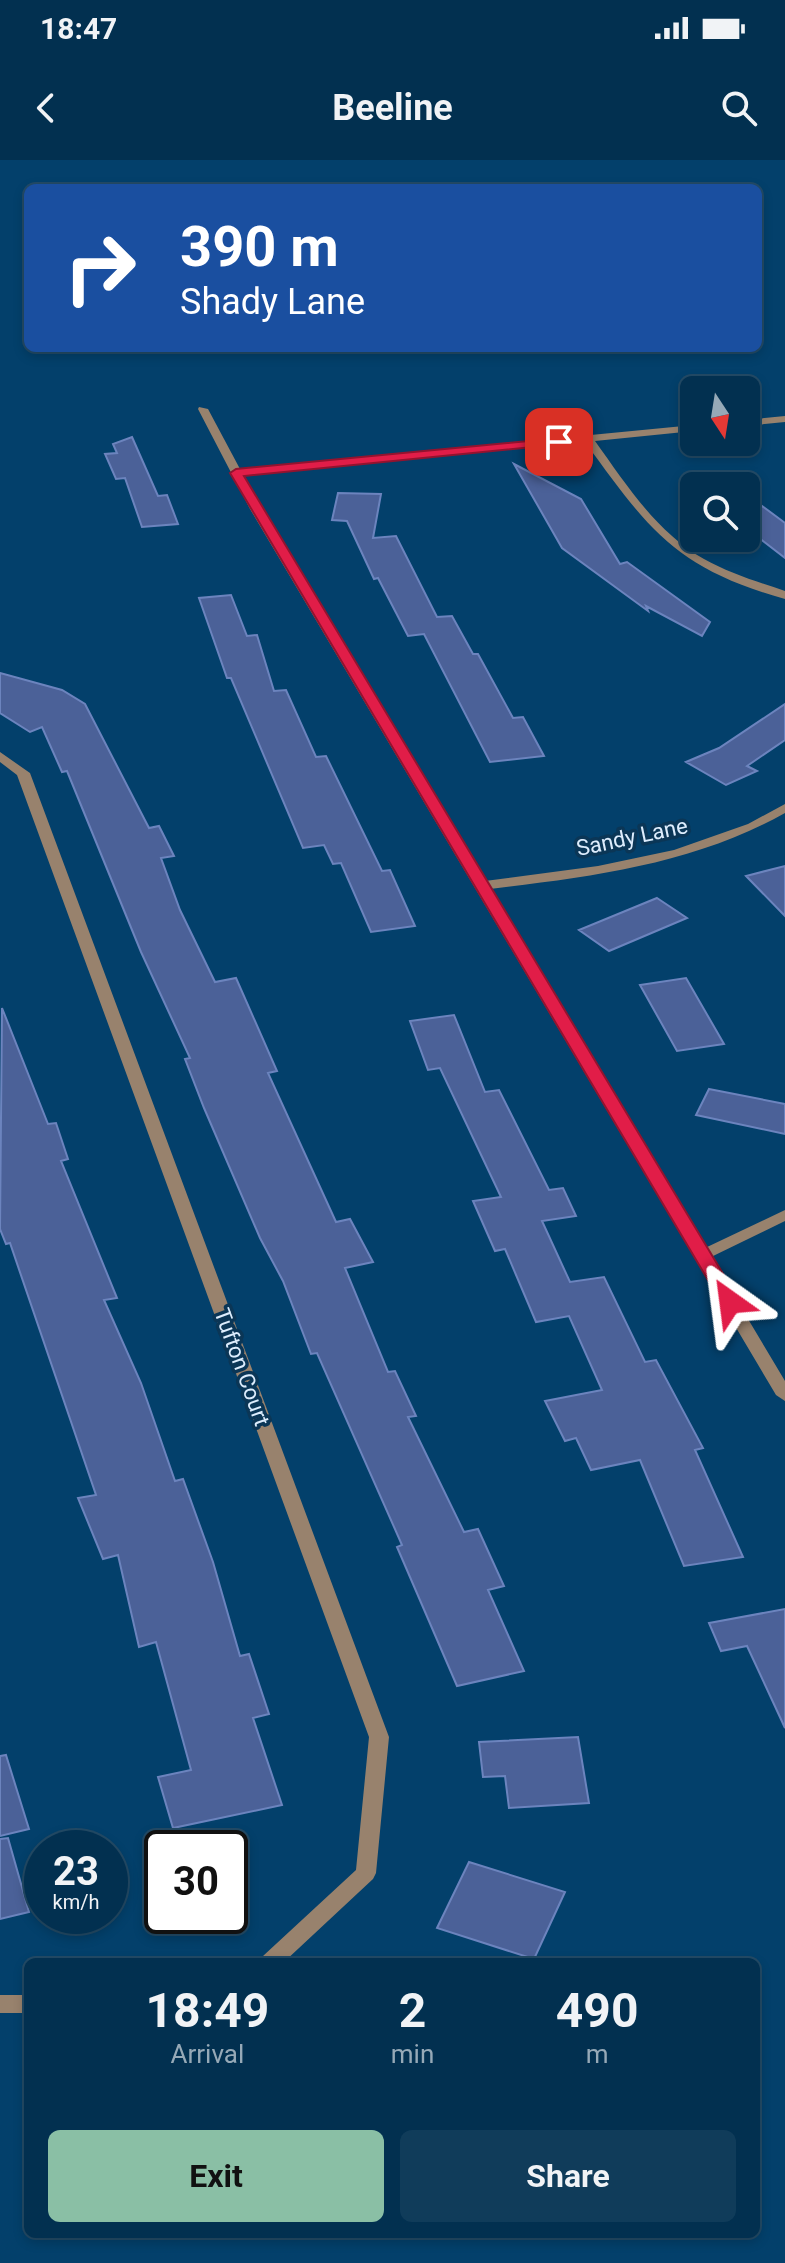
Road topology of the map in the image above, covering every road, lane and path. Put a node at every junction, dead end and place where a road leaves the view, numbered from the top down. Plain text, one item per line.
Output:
1 (203, 409) dead end
2 (785, 419) edge
3 (760, 422) edge
4 (680, 429) edge
5 (588, 439) junction
6 (236, 473) junction
7 (785, 595) edge
8 (0, 756) edge
9 (785, 808) edge
10 (482, 886) junction
11 (785, 1215) edge
12 (703, 1255) junction
13 (785, 1395) edge
14 (274, 1958) edge
15 (0, 2004) edge
16 (24, 2004) edge

1 - 6 street
2 - 3 street
4 - 5 street
5 - 6 street
5 - 7 street
6 - 10 street
8 - 14 street, Tufton Court
9 - 10 street, Sandy Lane
10 - 12 street
11 - 12 street
12 - 13 street
15 - 16 street

